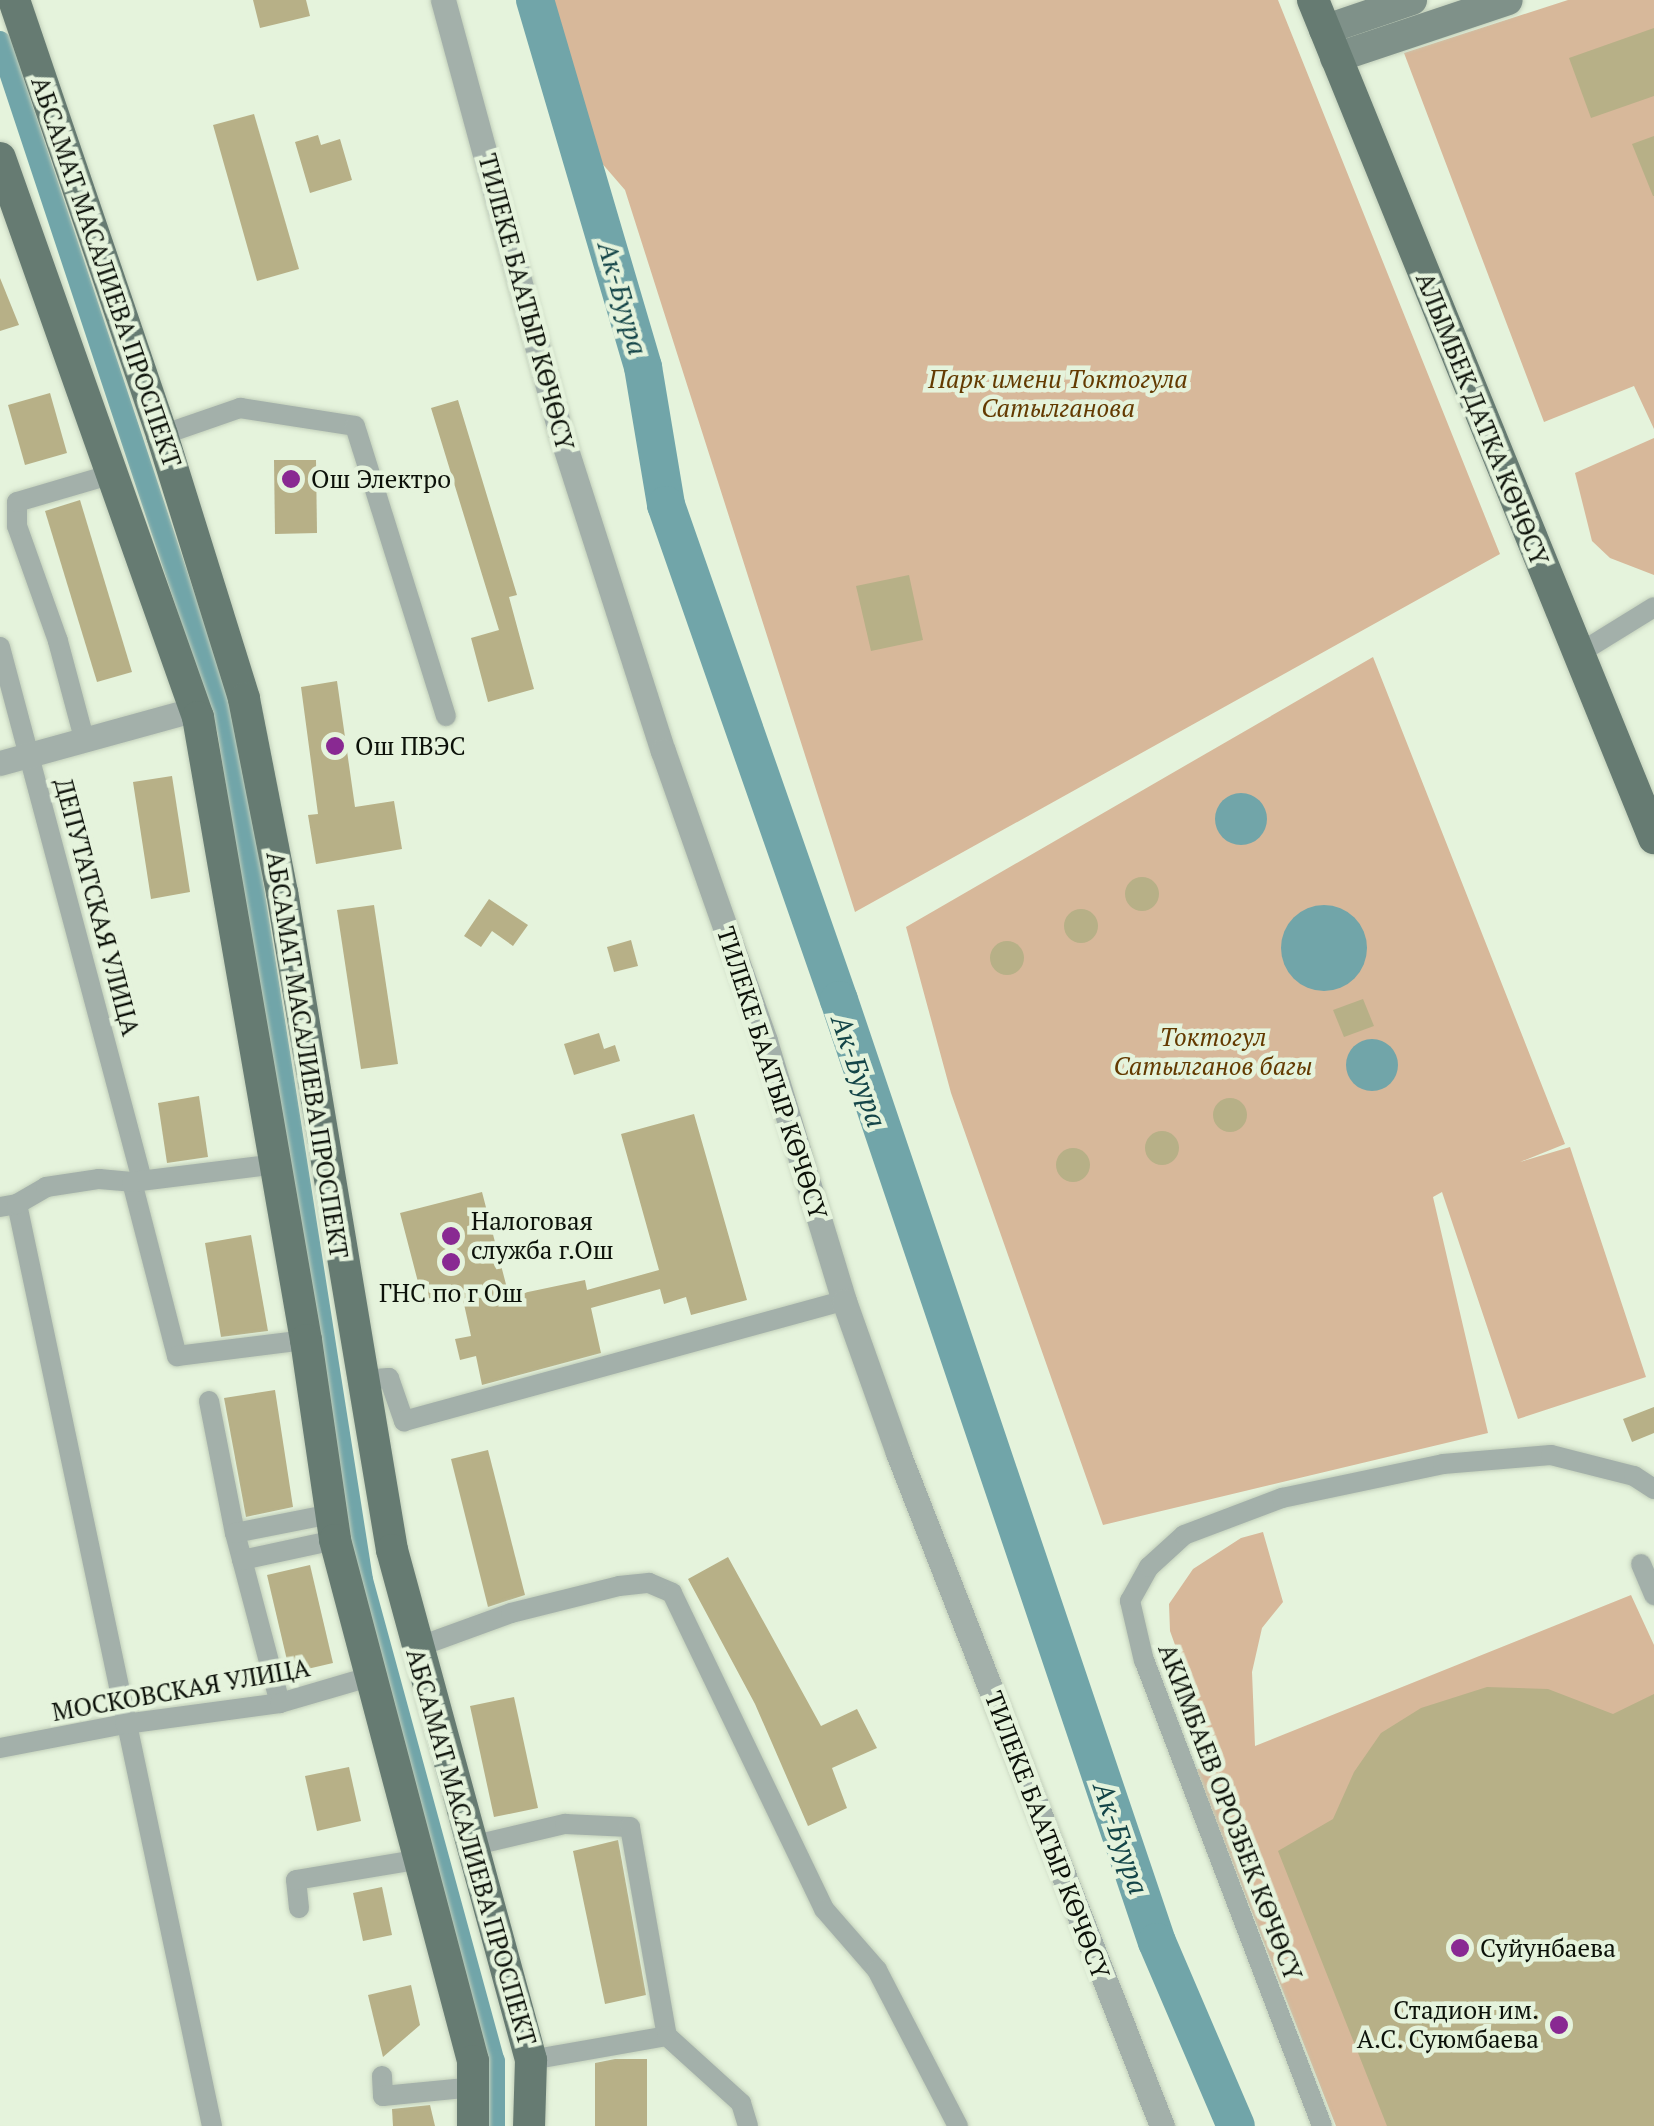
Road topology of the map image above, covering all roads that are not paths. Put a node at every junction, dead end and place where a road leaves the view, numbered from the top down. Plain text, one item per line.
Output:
1 (14, 0) edge
2 (443, 0) edge
3 (1412, 0) edge
4 (1508, 0) edge
5 (1324, 29) edge
6 (0, 158) edge
7 (162, 434) junction
8 (113, 474) junction
9 (9, 529) edge
10 (1654, 607) edge
11 (0, 647) edge
12 (1578, 654) junction
13 (196, 709) junction
14 (446, 716) dead end
15 (86, 742) junction
16 (32, 756) junction
17 (0, 763) edge
18 (1654, 838) edge
19 (277, 1164) junction
20 (137, 1181) junction
21 (9, 1206) edge
22 (844, 1302) junction
23 (306, 1340) junction
24 (360, 1380) junction
25 (209, 1401) dead end
26 (1654, 1489) edge
27 (333, 1527) junction
28 (235, 1533) junction
29 (242, 1560) junction
30 (1641, 1564) dead end
31 (1654, 1594) edge
32 (415, 1648) junction
33 (369, 1677) junction
34 (280, 1703) junction
35 (125, 1724) junction
36 (0, 1748) edge
37 (471, 1846) junction
38 (422, 1859) junction
39 (299, 1908) dead end
40 (667, 2036) junction
41 (530, 2060) junction
42 (382, 2076) dead end
43 (474, 2087) junction
44 (212, 2126) edge
45 (473, 2126) edge
46 (529, 2126) edge
47 (748, 2126) edge
48 (958, 2126) edge
49 (1162, 2126) edge
50 (1322, 2126) edge

1 - 7 main road, АБСАМАТ МАСАЛИЕВА ПРОСПЕКТ
2 - 22 street, ТИЛЕКЕ БААТЫР КӨЧӨСҮ
3 - 5 main road
4 - 5 main road
5 - 12 main road, АЛЫМБЕК ДАТКА КӨЧӨСҮ
6 - 8 main road, АБСАМАТ МАСАЛИЕВА ПРОСПЕКТ
7 - 14 street
7 - 24 main road, АБСАМАТ МАСАЛИЕВА ПРОСПЕКТ
8 - 9 street
8 - 13 main road, АБСАМАТ МАСАЛИЕВА ПРОСПЕКТ
9 - 15 street
10 - 12 street
11 - 16 street, ДЕПУТАТСКАЯ УЛИЦА
12 - 18 main road, АЛЫМБЕК ДАТКА КӨЧӨСҮ
13 - 15 street
13 - 19 main road, АБСАМАТ МАСАЛИЕВА ПРОСПЕКТ
15 - 16 street
16 - 17 street
16 - 20 street, ДЕПУТАТСКАЯ УЛИЦА
19 - 20 street
19 - 23 main road, АБСАМАТ МАСАЛИЕВА ПРОСПЕКТ
20 - 21 street
20 - 23 street, ДЕПУТАТСКАЯ УЛИЦА
21 - 35 street
22 - 24 street
22 - 49 street, ТИЛЕКЕ БААТЫР КӨЧӨСҮ
23 - 27 main road, АБСАМАТ МАСАЛИЕВА ПРОСПЕКТ
24 - 32 main road, АБСАМАТ МАСАЛИЕВА ПРОСПЕКТ
25 - 28 street
26 - 50 street, АКИМБАЕВ ОРОЗБЕК КӨЧӨСҮ
27 - 28 street
27 - 29 street
27 - 33 main road, АБСАМАТ МАСАЛИЕВА ПРОСПЕКТ
28 - 29 street
29 - 34 street
30 - 31 street
32 - 37 main road, АБСАМАТ МАСАЛИЕВА ПРОСПЕКТ
32 - 48 street
33 - 34 street, МОСКОВСКАЯ УЛИЦА
33 - 38 main road, АБСАМАТ МАСАЛИЕВА ПРОСПЕКТ
34 - 35 street, МОСКОВСКАЯ УЛИЦА
35 - 36 street, МОСКОВСКАЯ УЛИЦА
35 - 44 street
37 - 40 street
37 - 41 main road, АБСАМАТ МАСАЛИЕВА ПРОСПЕКТ
38 - 39 street
38 - 43 main road, АБСАМАТ МАСАЛИЕВА ПРОСПЕКТ
40 - 41 street
40 - 47 street
41 - 46 main road, АБСАМАТ МАСАЛИЕВА ПРОСПЕКТ
42 - 43 street
43 - 45 main road, АБСАМАТ МАСАЛИЕВА ПРОСПЕКТ

